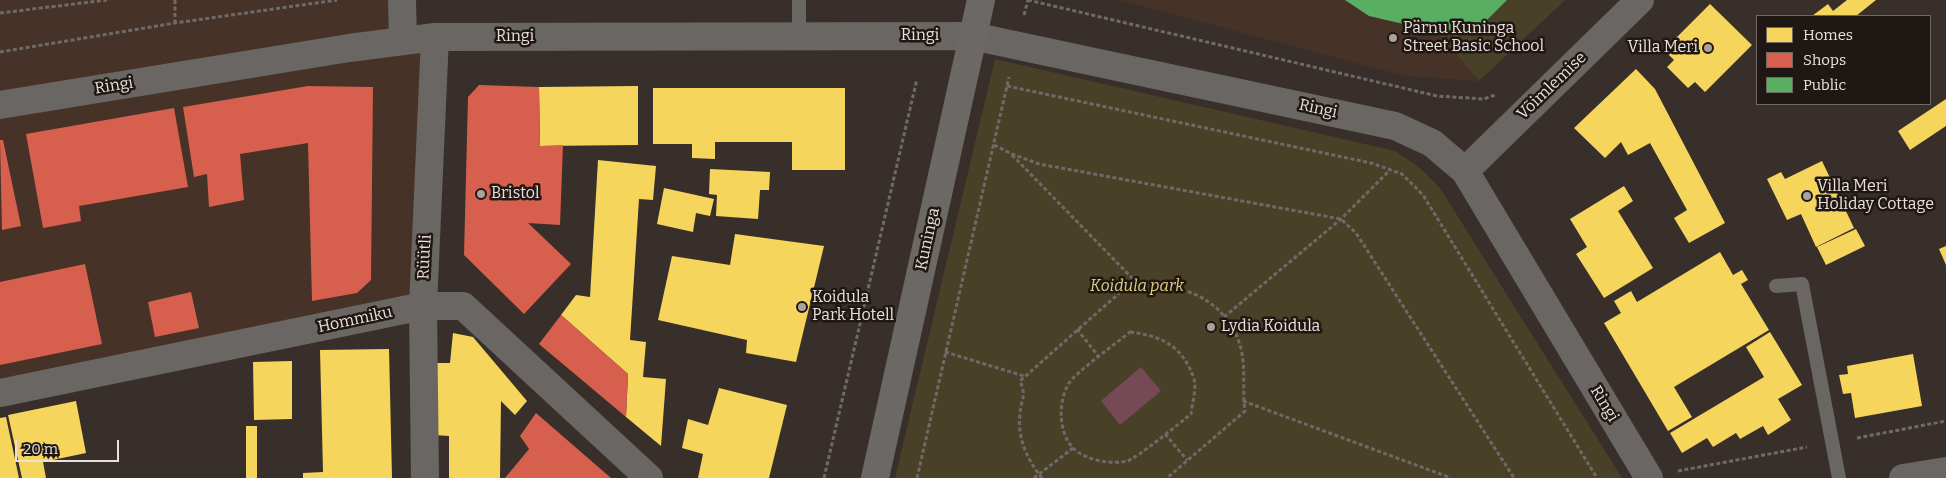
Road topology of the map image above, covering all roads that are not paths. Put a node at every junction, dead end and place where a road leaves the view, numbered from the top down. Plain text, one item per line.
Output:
1 (402, 0) edge
2 (799, 0) edge
3 (981, 0) edge
4 (1640, 0) edge
5 (799, 36) junction
6 (972, 36) junction
7 (435, 37) junction
8 (403, 40) junction
9 (0, 105) edge
10 (1465, 171) junction
11 (1776, 286) dead end
12 (423, 306) junction
13 (0, 393) edge
14 (1946, 471) edge
15 (1648, 477) edge
16 (425, 478) edge
17 (648, 478) edge
18 (875, 478) edge
19 (1839, 478) edge
20 (1903, 478) edge

1 - 8 street
2 - 5 lane
3 - 6 street, Kuninga
4 - 10 street, Võimlemise
5 - 6 street, Ringi
5 - 7 street, Ringi
6 - 10 street, Ringi
6 - 18 street, Kuninga
7 - 8 street, Ringi
7 - 12 street, Rüütli
8 - 9 street, Ringi
10 - 15 street, Ringi
11 - 19 lane
12 - 13 street, Hommiku
12 - 16 street, Rüütli
12 - 17 street, Hommiku
14 - 20 street

